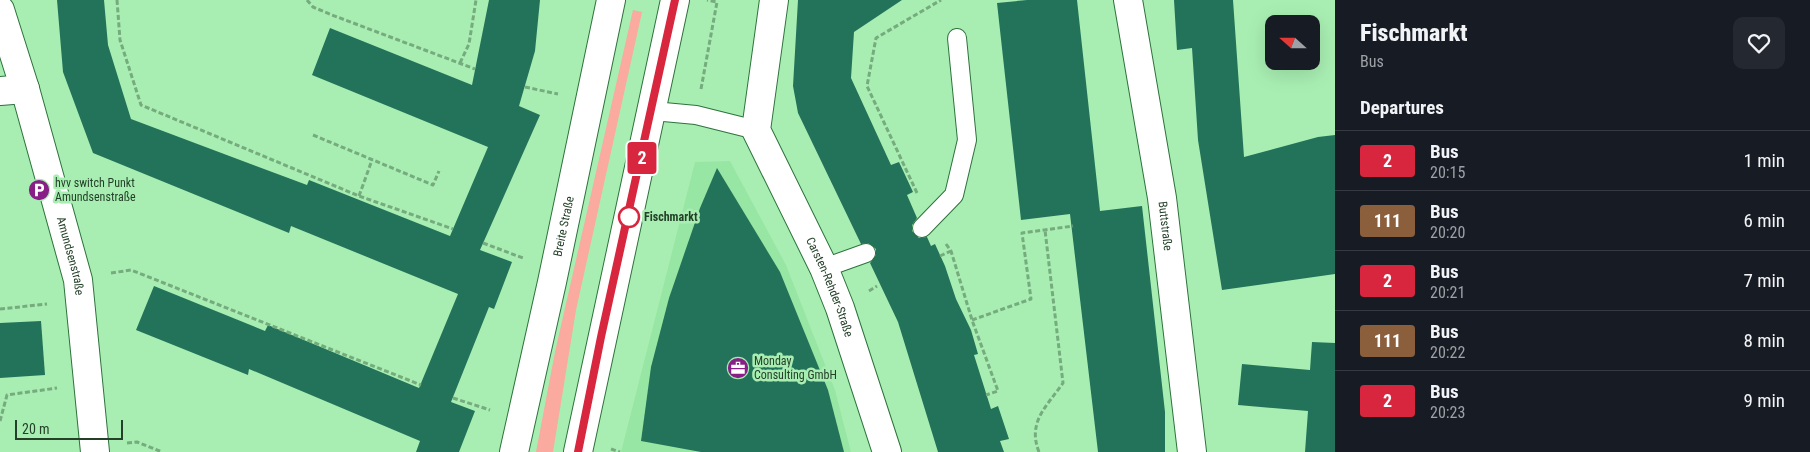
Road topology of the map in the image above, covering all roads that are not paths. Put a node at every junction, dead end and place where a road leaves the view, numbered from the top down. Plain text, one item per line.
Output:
1 (611, 0) edge
2 (675, 0) edge
3 (774, 0) edge
4 (1128, 0) edge
5 (0, 10) edge
6 (957, 38) dead end
7 (13, 90) edge
8 (652, 111) junction
9 (756, 130) junction
10 (925, 223) road end
11 (866, 253) dead end
12 (824, 268) junction
13 (94, 452) edge
14 (514, 452) edge
15 (578, 452) edge
16 (888, 452) edge
17 (1192, 452) edge

1 - 14 street, Breite Straße
2 - 8 street
3 - 9 street
4 - 17 street, Buttstraße
5 - 7 street, Amundsenstraße
6 - 10 lane
7 - 13 street, Amundsenstraße
8 - 9 lane
8 - 15 street
9 - 12 street, Carsten-Rehder-Straße
11 - 12 lane
12 - 16 street, Carsten-Rehder-Straße

